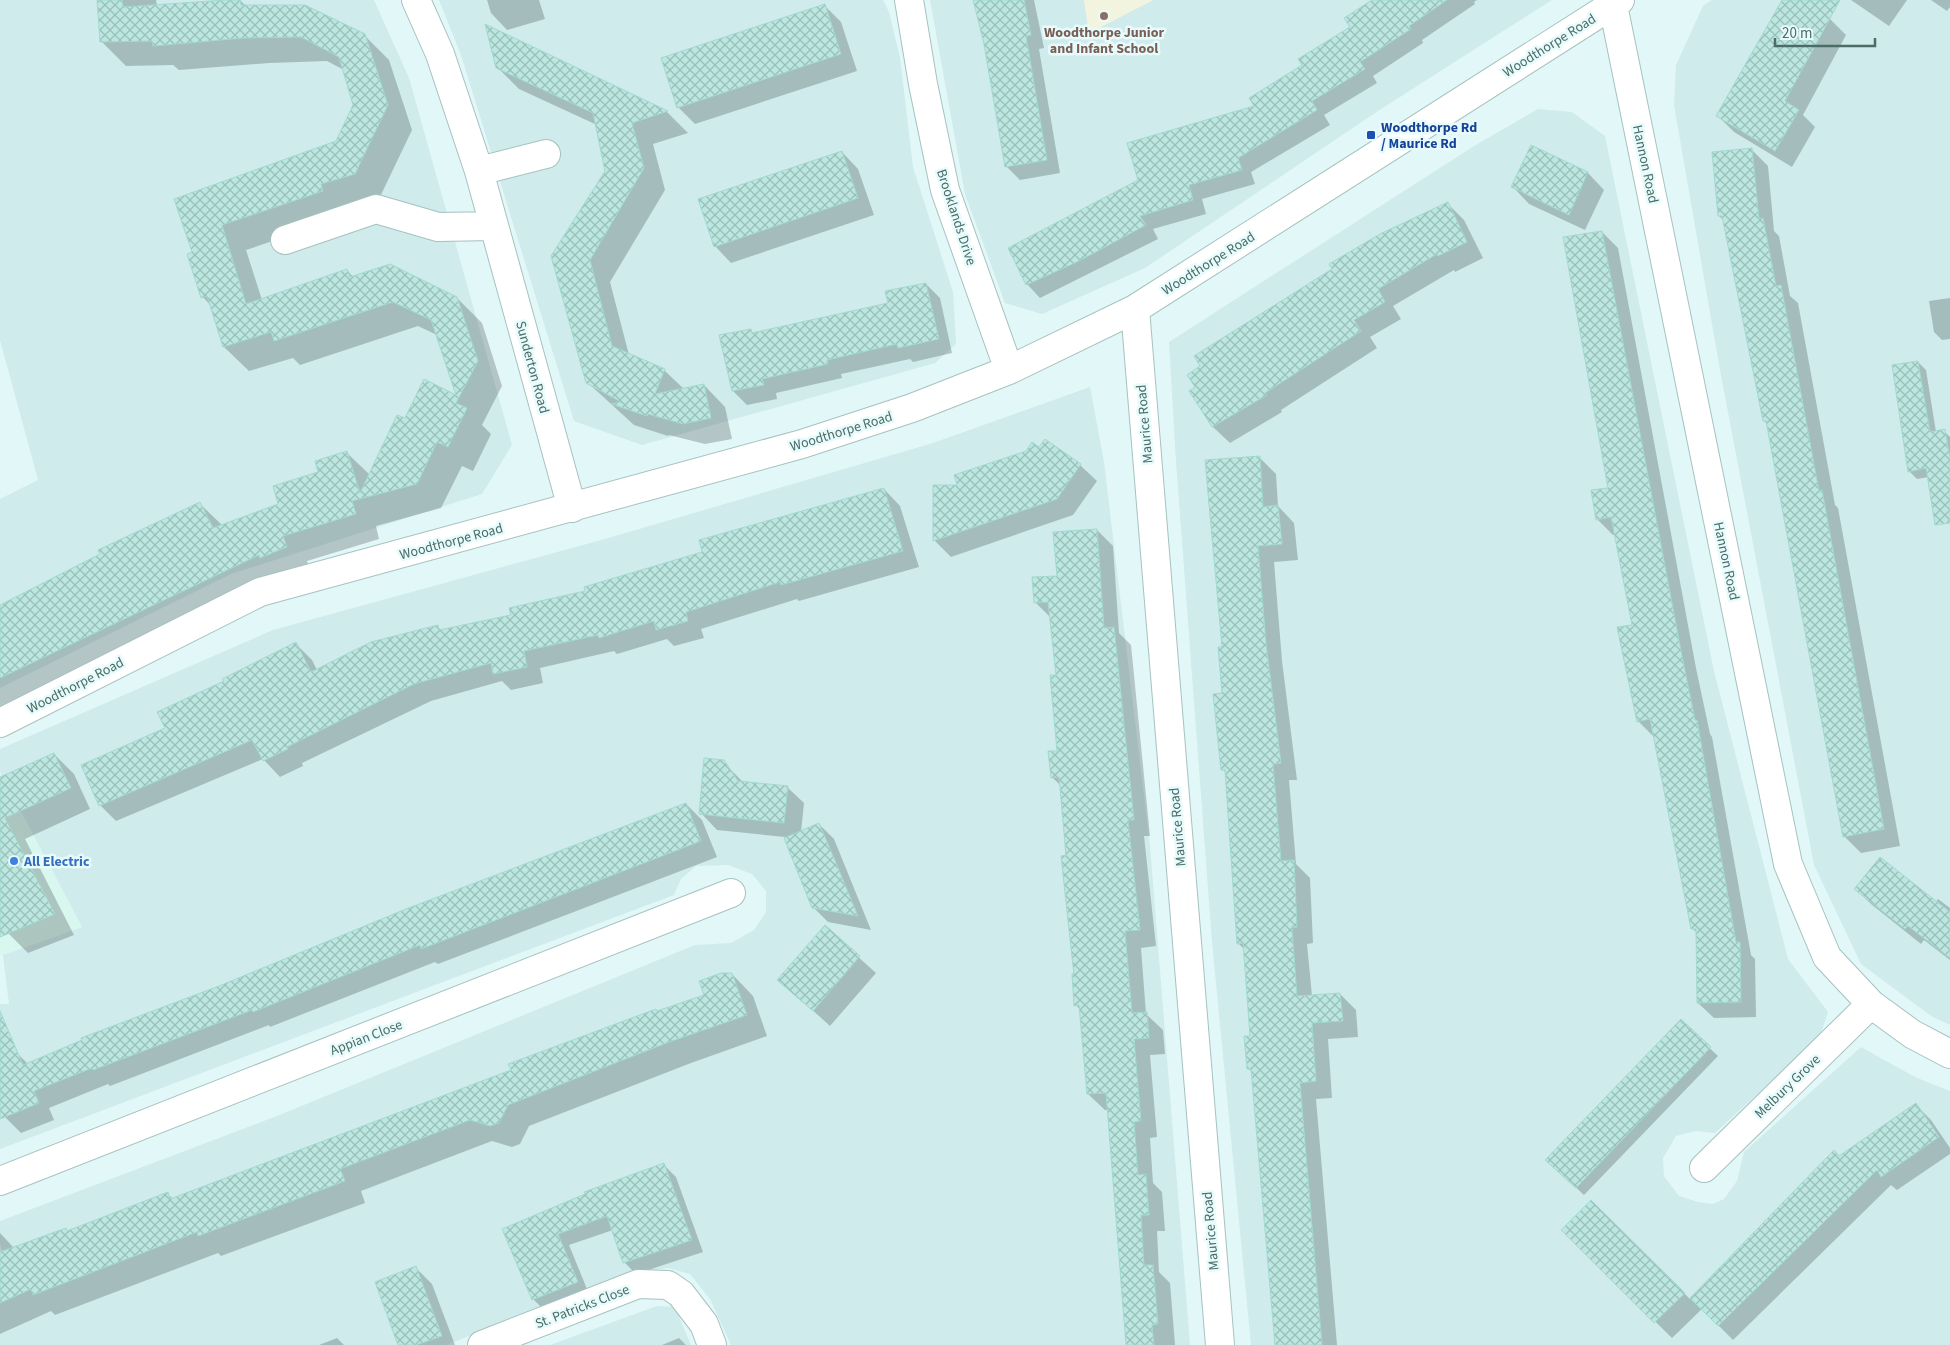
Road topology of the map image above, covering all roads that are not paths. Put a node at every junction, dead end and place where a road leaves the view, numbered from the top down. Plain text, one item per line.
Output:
1 (416, 0) edge
2 (909, 0) edge
3 (1617, 2) edge
4 (546, 154) dead end
5 (479, 171) junction
6 (494, 226) junction
7 (285, 240) dead end
8 (1135, 310) junction
9 (1009, 370) junction
10 (572, 508) junction
11 (0, 723) edge
12 (731, 893) dead end
13 (1871, 1004) junction
14 (1950, 1054) edge
15 (1704, 1168) dead end
16 (0, 1181) edge
17 (482, 1345) edge
18 (712, 1345) edge
19 (1220, 1345) edge

1 - 5 street, Sunderton Road
2 - 9 street, Brooklands Drive
3 - 8 street, Woodthorpe Road
3 - 13 street, Hannon Road
4 - 5 street
5 - 6 street, Sunderton Road
6 - 7 street
6 - 10 street, Sunderton Road
8 - 9 street, Woodthorpe Road
8 - 19 street, Maurice Road
9 - 10 street, Woodthorpe Road
10 - 11 street, Woodthorpe Road
12 - 16 street, Appian Close
13 - 14 street, Hannon Road
13 - 15 street, Melbury Grove
17 - 18 street, St. Patricks Close

